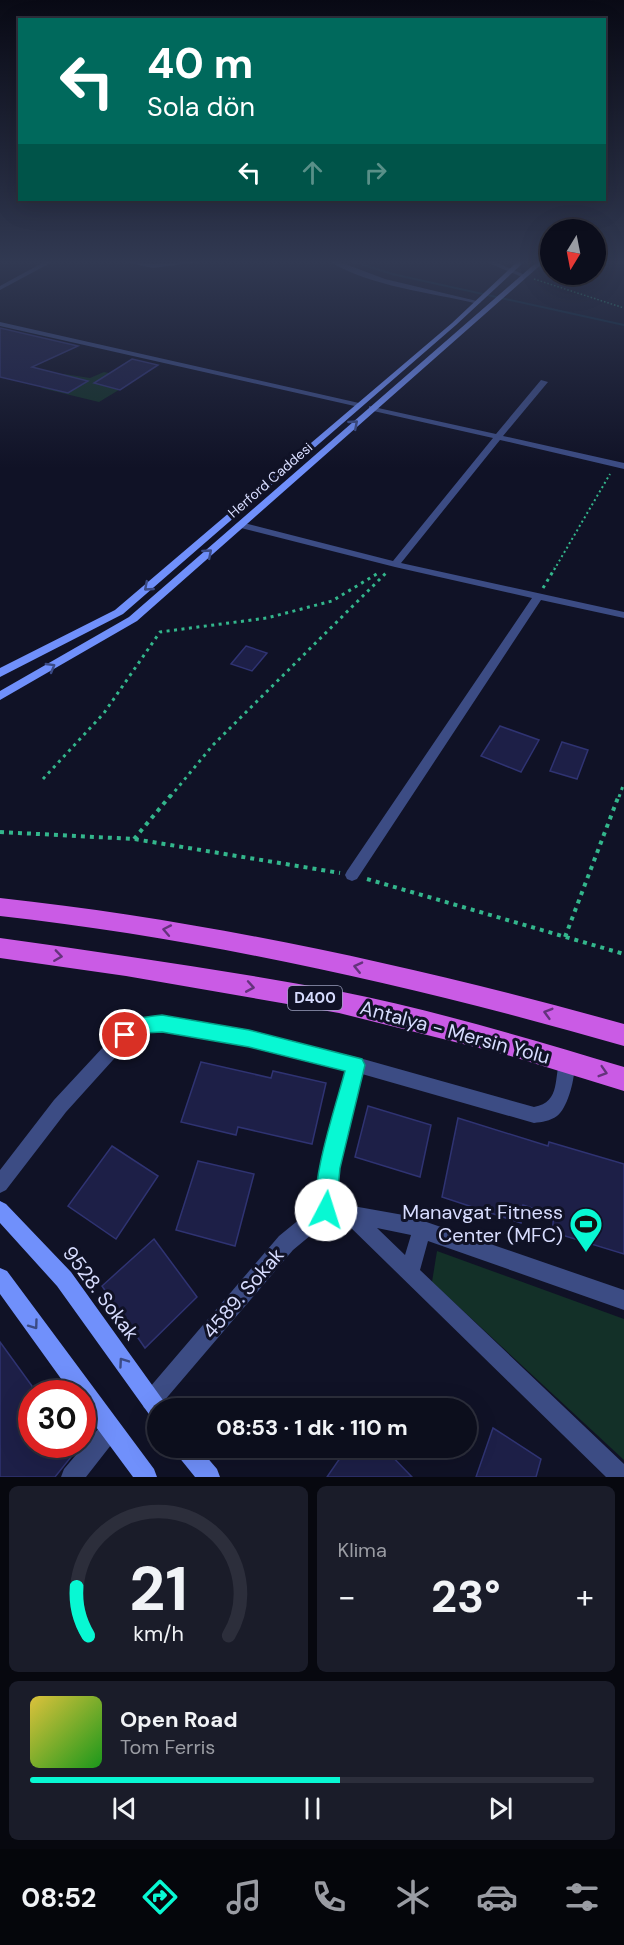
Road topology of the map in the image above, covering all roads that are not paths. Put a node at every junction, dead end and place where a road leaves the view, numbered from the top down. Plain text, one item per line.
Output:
1 (26, 330) edge
2 (446, 330) edge
3 (461, 330) edge
4 (544, 382) dead end
5 (359, 405) junction
6 (372, 408) junction
7 (496, 437) junction
8 (620, 465) edge
9 (240, 525) junction
10 (395, 564) junction
11 (538, 597) junction
12 (624, 615) edge
13 (0, 673) edge
14 (0, 696) edge
15 (352, 875) road end
16 (0, 907) edge
17 (0, 948) edge
18 (624, 1035) edge
19 (567, 1062) junction
20 (356, 1065) junction
21 (624, 1079) edge
22 (0, 1184) edge
23 (0, 1210) edge
24 (326, 1210) junction
25 (351, 1216) junction
26 (422, 1229) junction
27 (411, 1273) junction
28 (0, 1278) edge
29 (624, 1300) edge
30 (149, 1398) edge
31 (160, 1398) edge
32 (111, 1430) junction
33 (194, 1458) edge
34 (72, 1477) edge
35 (146, 1477) edge
36 (208, 1477) edge
37 (622, 1477) edge

1 - 5 street
2 - 5 main road, Herford Caddesi
3 - 6 main road, Herford Caddesi
4 - 7 street
5 -> 13 main road, Herford Caddesi
6 - 7 street
9 -> 6 main road, Herford Caddesi
7 - 8 street
7 - 10 street
9 - 10 street
14 -> 9 main road, Herford Caddesi
10 - 11 street
11 - 12 street
11 - 15 street
18 -> 16 highway, D400
17 -> 19 highway, Antalya - Mersin Yolu / D400
19 - 20 street
19 -> 21 highway, Antalya - Mersin Yolu / D400
20 - 22 street
20 - 24 street
30 -> 23 main road, 9528. Sokak
24 - 25 street
24 - 31 street, 4589. Sokak
25 - 26 street
25 - 27 street
26 - 27 street
26 - 29 street
27 - 37 street
28 -> 32 main road
32 - 34 street
32 - 35 main road
33 - 36 main road

